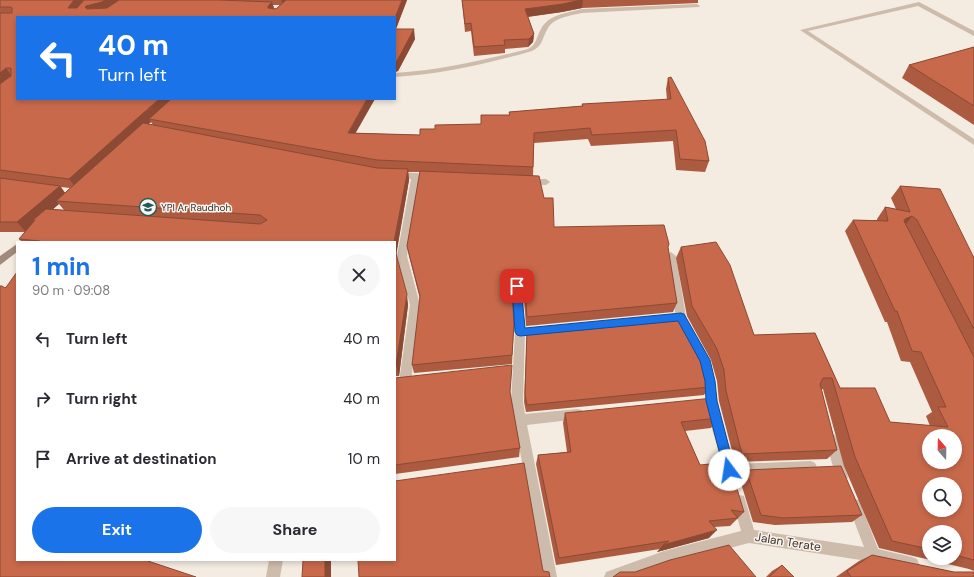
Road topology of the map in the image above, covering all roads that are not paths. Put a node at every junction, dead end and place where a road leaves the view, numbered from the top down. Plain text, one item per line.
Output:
1 (697, 6) dead end
2 (974, 34) edge
3 (396, 75) edge
4 (974, 143) edge
5 (386, 175) edge
6 (416, 176) junction
7 (439, 177) edge
8 (515, 181) edge
9 (546, 182) dead end
10 (16, 248) edge
11 (399, 256) edge
12 (671, 256) edge
13 (0, 261) edge
14 (517, 286) dead end
15 (420, 380) edge
16 (400, 382) edge
17 (589, 413) edge
18 (520, 420) junction
19 (828, 430) edge
20 (529, 463) junction
21 (513, 465) edge
22 (830, 466) junction
23 (729, 470) junction
24 (749, 536) junction
25 (874, 555) junction
26 (276, 561) edge
27 (925, 567) edge
28 (273, 577) edge
29 (550, 577) edge
30 (611, 577) edge

1 - 3 street
2 - 4 street
5 - 6 street
6 - 7 street
6 - 11 street
8 - 9 street
10 - 13 street
11 - 16 street
12 - 23 street
14 - 18 street
15 - 16 street
17 - 18 street
18 - 20 street
19 - 22 street
20 - 21 street
20 - 29 street
22 - 23 street
22 - 25 street
23 - 24 street
24 - 25 street, Jalan Terate
24 - 30 street, Jalan Terate
25 - 27 street, Jalan Terate
26 - 28 street

